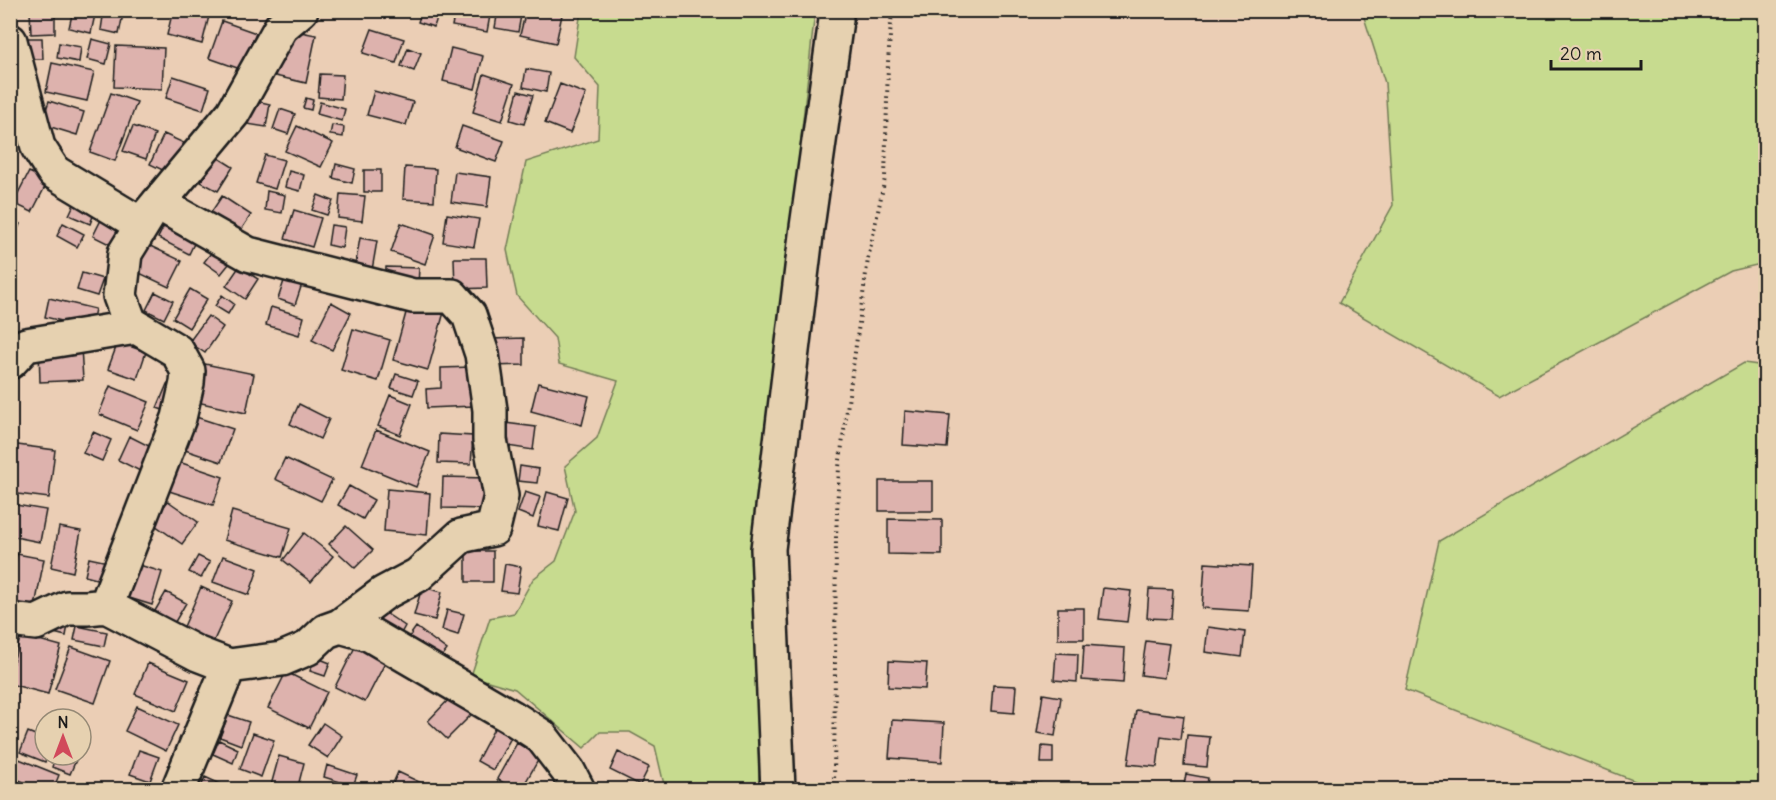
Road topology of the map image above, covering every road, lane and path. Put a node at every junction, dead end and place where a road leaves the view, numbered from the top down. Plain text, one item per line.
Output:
1 (301, 10) edge
2 (835, 10) edge
3 (892, 10) edge
4 (10, 41) edge
5 (150, 214) junction
6 (136, 327) junction
7 (10, 362) edge
8 (106, 606) junction
9 (10, 620) edge
10 (340, 626) junction
11 (229, 666) junction
12 (178, 789) edge
13 (578, 789) edge
14 (778, 789) edge
15 (834, 789) edge

1 - 5 street
2 - 14 street
3 - 15 path
4 - 5 street
5 - 6 street
5 - 10 street
6 - 7 street
6 - 8 street
8 - 9 street
8 - 11 street
10 - 11 street
10 - 13 street
11 - 12 street

